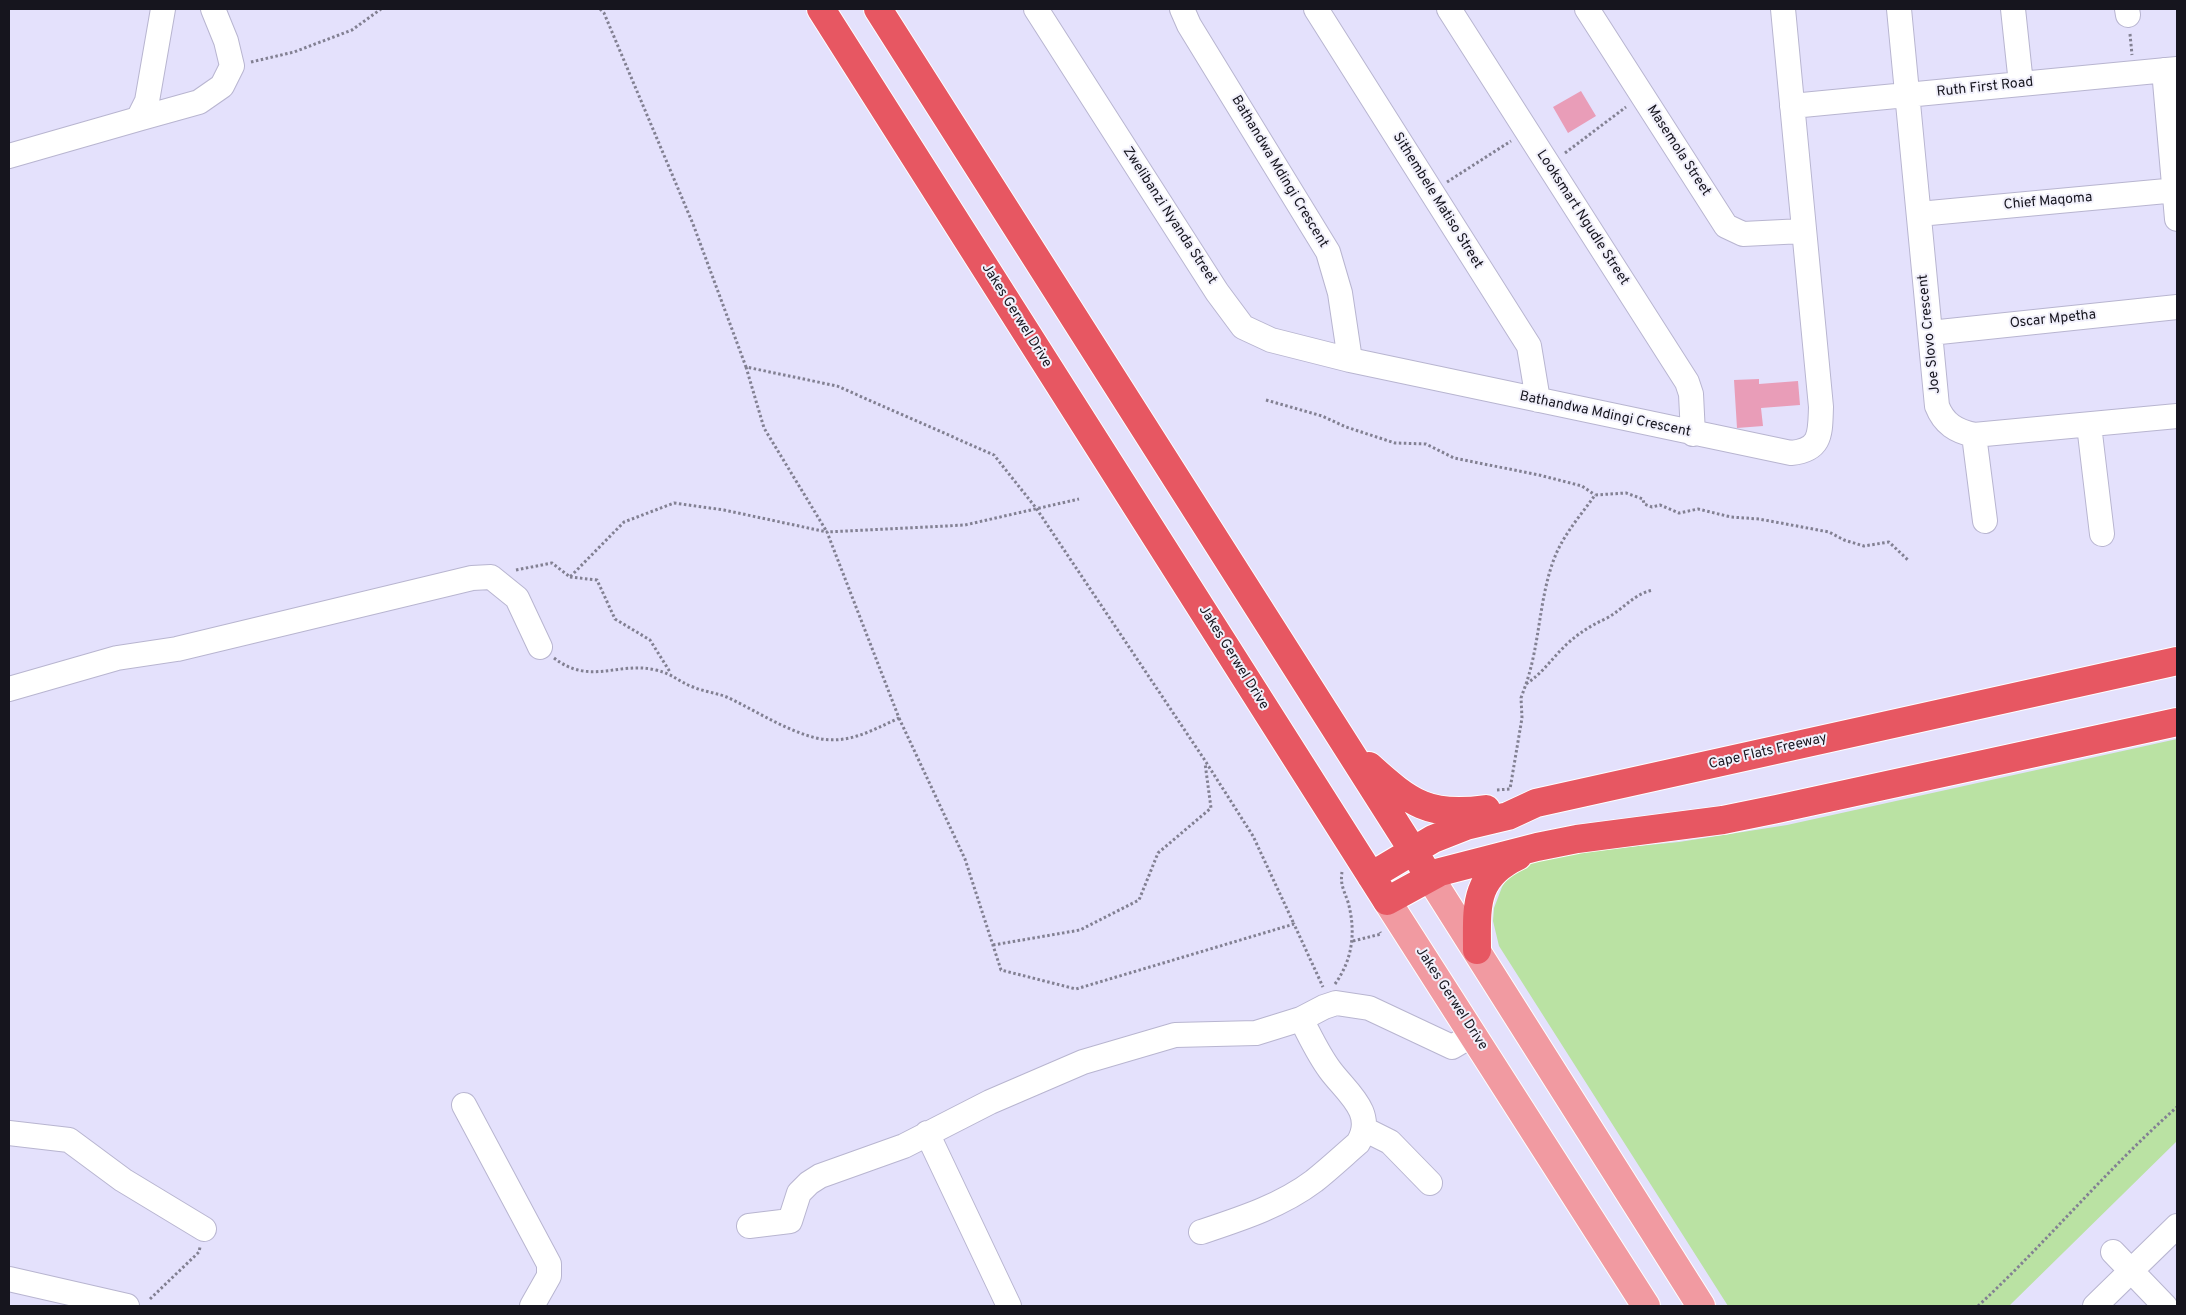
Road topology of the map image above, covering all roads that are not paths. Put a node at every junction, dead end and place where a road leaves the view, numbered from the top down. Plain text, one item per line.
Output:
1 (163, 9) edge
2 (213, 9) edge
3 (821, 9) edge
4 (878, 9) edge
5 (1036, 9) edge
6 (1182, 9) edge
7 (1316, 9) edge
8 (1449, 9) edge
9 (1587, 9) edge
10 (1783, 9) edge
11 (1899, 9) edge
12 (2013, 9) edge
13 (2170, 70) edge
14 (2021, 84) junction
15 (1908, 96) junction
16 (1792, 106) junction
17 (138, 119) junction
18 (9, 156) edge
19 (2176, 190) edge
20 (1919, 214) junction
21 (2177, 219) edge
22 (1803, 231) junction
23 (2177, 307) edge
24 (1930, 333) junction
25 (1350, 360) junction
26 (1538, 400) junction
27 (2177, 416) edge
28 (2089, 424) junction
29 (1693, 434) junction
30 (1974, 435) junction
31 (1984, 521) dead end
32 (2102, 534) dead end
33 (540, 647) road end
34 (2177, 661) edge
35 (9, 689) edge
36 (2177, 722) edge
37 (1350, 751) junction
38 (1536, 803) junction
39 (1537, 847) junction
40 (1413, 851) junction
41 (1371, 876) junction
42 (1429, 876) junction
43 (1387, 901) junction
44 (1477, 950) junction
45 (1301, 1018) junction
46 (1474, 1034) junction
47 (464, 1104) dead end
48 (1364, 1129) junction
49 (927, 1132) junction
50 (9, 1133) edge
51 (1430, 1183) dead end
52 (749, 1226) dead end
53 (2177, 1226) edge
54 (204, 1229) road end
55 (1202, 1232) dead end
56 (2113, 1252) dead end
57 (2131, 1271) junction
58 (9, 1279) edge
59 (127, 1306) edge
60 (532, 1306) edge
61 (1010, 1306) edge
62 (1646, 1306) edge
63 (1701, 1306) edge
64 (2095, 1306) edge
65 (2165, 1306) edge

1 - 17 street
2 - 17 street
3 - 41 highway, Jakes Gerwel Drive
4 - 37 highway
5 - 25 street, Zwelibanzi Nyanda Street
6 - 25 street, Bathandwa Mdingi Crescent
7 - 26 street, Sithembele Matiso Street
8 - 29 street, Looksmart Ngudle Street
9 - 22 street, Masemola Street
10 - 16 street, Bathandwa Mdingi Crescent
11 - 15 street, Joe Slovo Crescent
12 - 14 street
13 - 14 street, Ruth First Road
13 - 19 street
14 - 15 street, Ruth First Road
15 - 16 street, Ruth First Road
15 - 20 street, Joe Slovo Crescent
16 - 22 street, Bathandwa Mdingi Crescent
17 - 18 street
19 - 20 street, Chief Maqoma
19 - 21 street
20 - 24 street, Joe Slovo Crescent
22 - 29 street, Bathandwa Mdingi Crescent
23 - 24 street, Oscar Mpetha
24 - 30 street, Joe Slovo Crescent
25 - 26 street, Bathandwa Mdingi Crescent
26 - 29 street, Bathandwa Mdingi Crescent
27 - 28 street, Joe Slovo Crescent
28 - 30 street, Joe Slovo Crescent
28 - 32 street
30 - 31 street
33 - 35 street
34 - 38 highway, Cape Flats Freeway
36 - 39 highway
37 - 38 highway
37 - 40 highway
38 - 40 highway, Cape Flats Freeway
39 - 42 highway
39 - 44 highway
40 - 41 highway, Cape Flats Freeway
40 - 42 highway
41 - 43 highway, Jakes Gerwel Drive
42 - 43 highway
42 - 44 main road
43 - 46 main road, Jakes Gerwel Drive
44 - 63 main road
45 - 46 street
45 - 48 street
45 - 49 street
46 - 62 main road, Jakes Gerwel Drive
47 - 60 street
48 - 51 street
48 - 55 street
49 - 52 street
49 - 61 street
50 - 54 street
53 - 57 street
56 - 57 street
57 - 64 street
57 - 65 street
58 - 59 street

